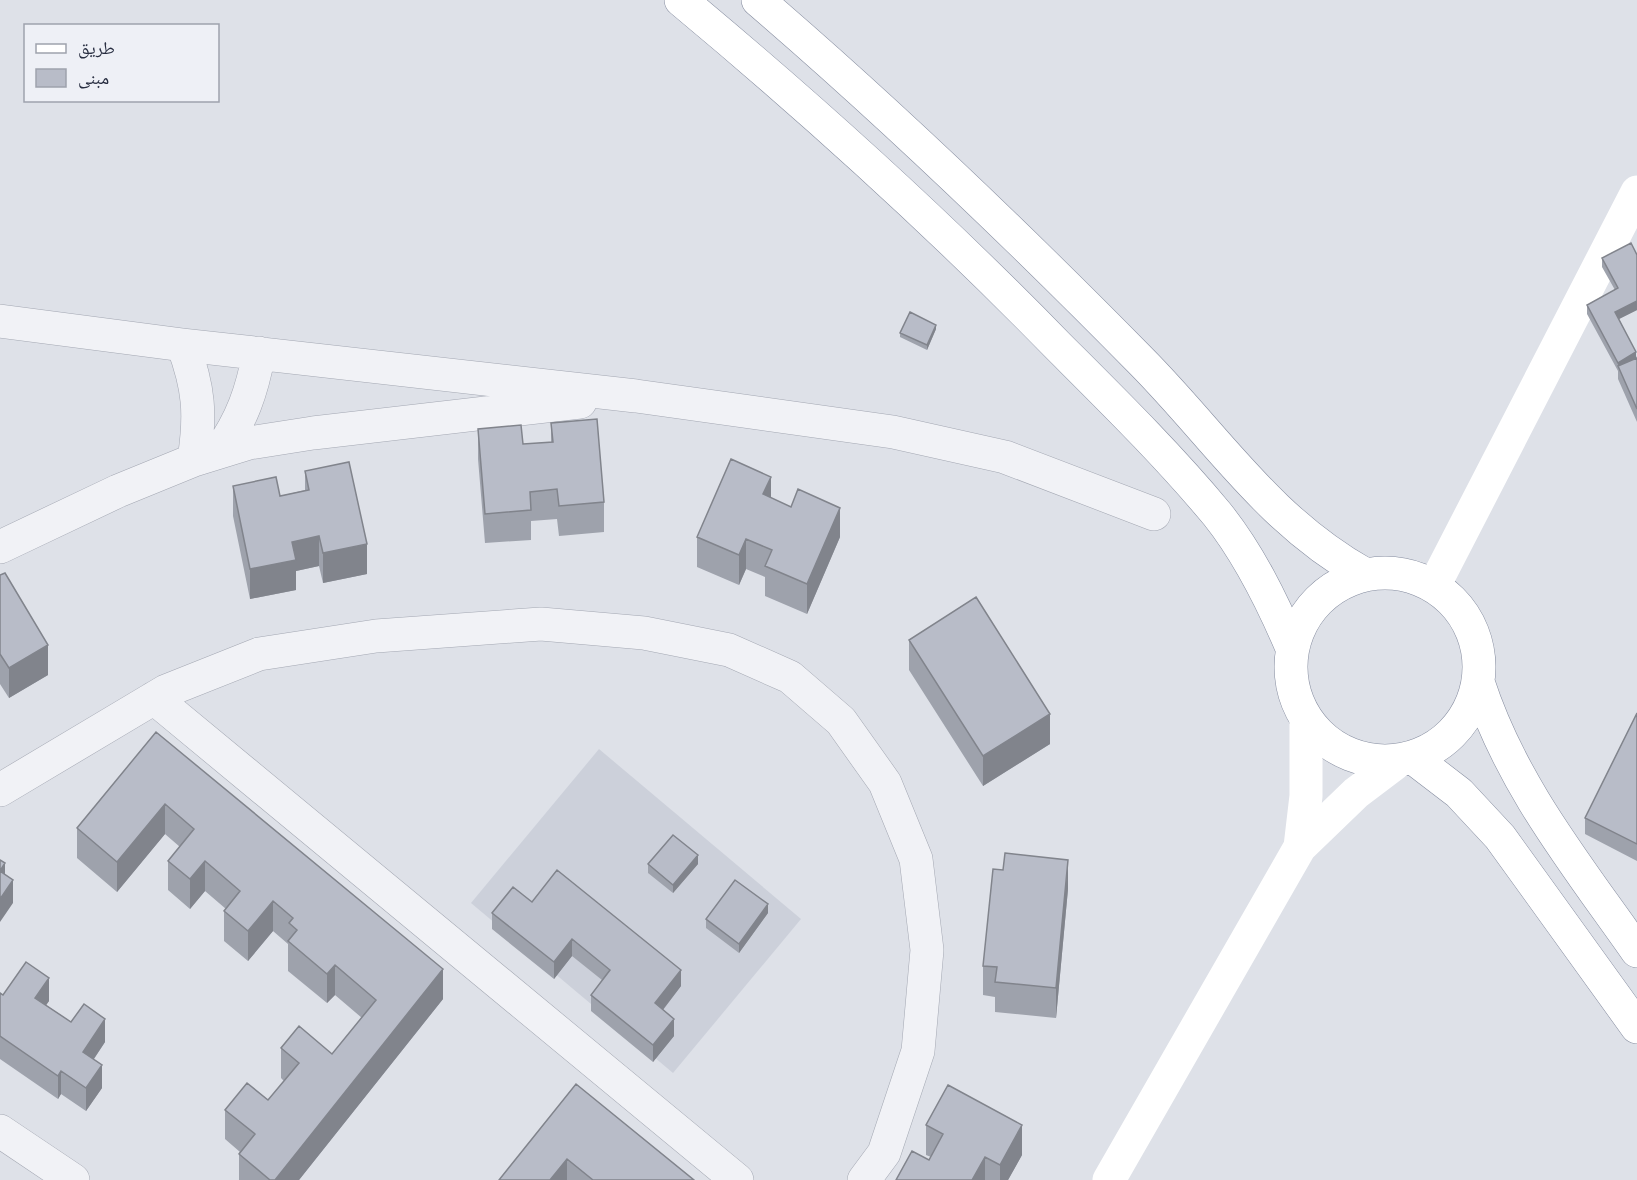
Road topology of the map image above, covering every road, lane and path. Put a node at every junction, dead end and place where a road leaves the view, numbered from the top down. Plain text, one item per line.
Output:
1 (681, 0) edge
2 (758, 0) edge
3 (1637, 192) edge
4 (0, 321) edge
5 (183, 345) junction
6 (260, 353) junction
7 (636, 396) junction
8 (206, 456) junction
9 (1154, 514) dead end
10 (0, 547) edge
11 (1364, 574) junction
12 (1434, 586) junction
13 (1292, 648) junction
14 (1478, 682) junction
15 (154, 698) junction
16 (1306, 719) junction
17 (1405, 759) junction
18 (0, 790) edge
19 (1300, 847) junction
20 (1637, 951) edge
21 (1637, 1027) edge
22 (0, 1131) edge
23 (74, 1180) edge
24 (737, 1180) edge
25 (864, 1180) edge
26 (1109, 1180) edge

1 - 13 main road
2 - 11 main road
3 - 12 main road
4 - 5 street
5 - 6 street
5 - 8 street
6 - 7 street
6 - 8 street
7 - 8 street
7 - 9 street
8 - 10 street
11 - 12 main road
11 - 13 main road
12 - 14 main road
13 - 16 main road
14 - 17 main road
14 - 20 main road
15 - 18 street
15 - 24 street
15 - 25 street
16 - 17 main road
16 - 19 main road
17 - 19 main road
17 - 21 main road
19 - 26 main road
22 - 23 street

